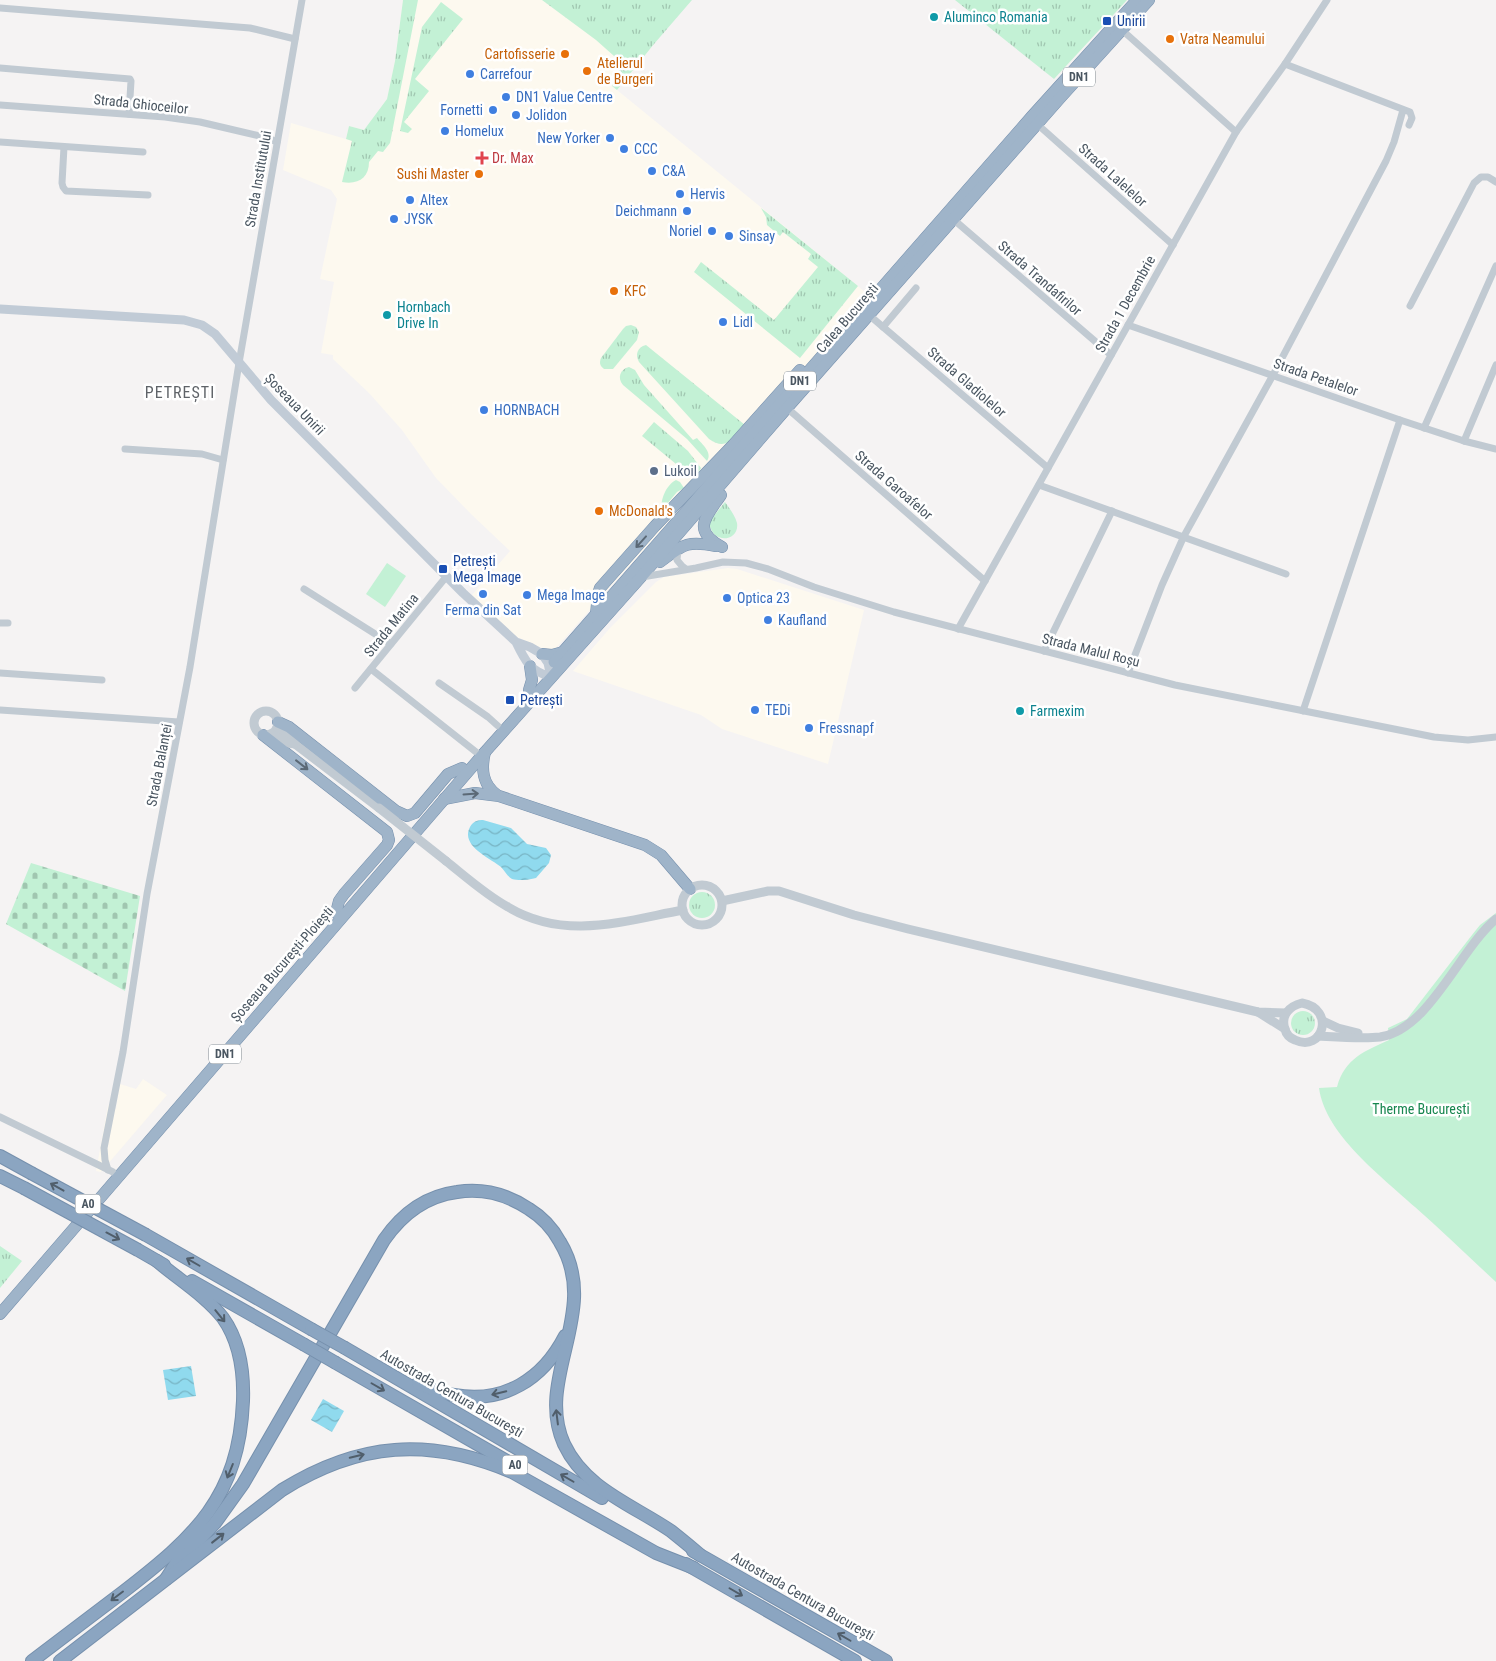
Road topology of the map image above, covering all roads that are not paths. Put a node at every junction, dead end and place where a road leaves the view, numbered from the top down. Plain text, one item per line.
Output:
1 (302, 0) edge
2 (1137, 0) edge
3 (1149, 0) edge
4 (1327, 0) edge
5 (0, 8) edge
6 (1122, 30) junction
7 (296, 39) junction
8 (1286, 64) junction
9 (0, 68) edge
10 (0, 105) edge
11 (1403, 110) junction
12 (129, 114) junction
13 (1037, 124) junction
14 (1409, 125) dead end
15 (1236, 132) junction
16 (0, 142) edge
17 (277, 142) junction
18 (64, 146) junction
19 (142, 152) dead end
20 (1496, 182) edge
21 (148, 195) dead end
22 (953, 220) junction
23 (1173, 245) junction
24 (1496, 266) edge
25 (916, 288) dead end
26 (1410, 306) dead end
27 (0, 309) edge
28 (866, 311) junction
29 (1128, 325) junction
30 (883, 327) junction
31 (1111, 355) junction
32 (239, 363) junction
33 (1496, 365) edge
34 (1272, 374) junction
35 (787, 408) junction
36 (1400, 420) junction
37 (1424, 428) junction
38 (1464, 441) junction
39 (1496, 448) edge
40 (124, 449) dead end
41 (224, 460) junction
42 (742, 461) junction
43 (1048, 468) junction
44 (1039, 485) junction
45 (1112, 512) junction
46 (1184, 536) junction
47 (678, 548) junction
48 (686, 569) junction
49 (1286, 574) dead end
50 (446, 577) junction
51 (641, 577) junction
52 (985, 581) junction
53 (304, 590) dead end
54 (958, 629) junction
55 (516, 642) junction
56 (392, 644) junction
57 (1044, 651) junction
58 (542, 654) junction
59 (566, 654) junction
60 (530, 666) junction
61 (371, 669) junction
62 (0, 673) edge
63 (548, 673) junction
64 (1128, 673) junction
65 (102, 680) dead end
66 (439, 683) dead end
67 (355, 688) dead end
68 (529, 690) junction
69 (0, 710) edge
70 (1303, 711) junction
71 (180, 722) junction
72 (498, 726) junction
73 (272, 730) junction
74 (1496, 737) edge
75 (480, 752) junction
76 (462, 768) junction
77 (499, 796) junction
78 (444, 800) junction
79 (690, 889) junction
80 (722, 901) junction
81 (683, 910) junction
82 (336, 914) junction
83 (1496, 919) edge
84 (1258, 1012) junction
85 (1286, 1012) junction
86 (1323, 1021) junction
87 (1285, 1029) junction
88 (1318, 1036) junction
89 (1380, 1037) junction
90 (0, 1117) edge
91 (0, 1156) edge
92 (110, 1171) junction
93 (0, 1176) edge
94 (157, 1261) junction
95 (0, 1303) edge
96 (0, 1314) edge
97 (570, 1327) junction
98 (360, 1357) junction
99 (700, 1555) junction
100 (180, 1557) junction
101 (156, 1566) junction
102 (694, 1568) junction
103 (166, 1579) junction
104 (32, 1661) edge
105 (60, 1661) edge
106 (855, 1661) edge
107 (886, 1661) edge

1 - 7 street, Strada Institutului
2 - 28 highway, Calea București / DN1
3 - 6 highway, Calea București / DN1
4 - 8 street, Strada 1 Decembrie
5 - 7 street
6 - 13 highway, Calea București / DN1
6 - 15 street
7 - 17 street, Strada Institutului
8 - 11 street
8 - 15 street, Strada 1 Decembrie
9 - 12 street
10 - 12 street, Strada Ghioceilor
11 - 14 street
11 - 34 street
12 - 17 street, Strada Ghioceilor
13 - 22 highway, Calea București / DN1
13 - 23 street, Strada Lalelelor
15 - 23 street, Strada 1 Decembrie
16 - 18 street
17 - 32 street, Strada Institutului
18 - 19 street
18 - 21 street
20 - 26 street
22 - 28 highway, Calea București / DN1
22 - 31 street, Strada Trandafirilor
23 - 29 street, Strada 1 Decembrie
24 - 37 street
25 - 30 street
27 - 32 main road, Șoseaua Unirii
28 - 30 street, Strada Gladiolelor
28 - 35 highway, Calea București / DN1
28 -> 59 highway, DN1
29 - 31 street, Strada 1 Decembrie
29 - 34 street, Strada Petalelor
30 - 43 street, Strada Gladiolelor
31 - 43 street, Strada 1 Decembrie
32 - 41 street, Strada Balanței
32 - 50 main road, Șoseaua Unirii
33 - 38 street
34 - 36 street, Strada Petalelor
34 - 46 street
35 - 42 highway, Calea București / DN1
35 - 52 street, Strada Garoafelor
36 - 37 street, Strada Petalelor
36 - 70 street
37 - 38 street, Strada Petalelor
38 - 39 street, Strada Petalelor
40 - 41 street
41 - 71 street, Strada Balanței
42 - 47 highway
42 - 51 highway, Calea București / DN1
43 - 44 street, Strada 1 Decembrie
44 - 45 street
44 - 52 street, Strada 1 Decembrie
45 - 46 street
45 - 57 street
46 - 49 street
46 - 64 street
47 - 48 street
47 - 51 highway
48 - 51 street, Strada Malul Roșu
48 - 54 street, Strada Malul Roșu
50 - 55 main road, Șoseaua Unirii
50 - 56 street, Strada Matina
51 - 59 highway, Calea București / DN1
52 - 54 street, Strada 1 Decembrie
53 - 56 street
54 - 57 street, Strada Malul Roșu
55 - 58 main road, Șoseaua Unirii
55 - 60 main road, Șoseaua Unirii
56 - 61 street, Strada Matina
57 - 64 street, Strada Malul Roșu
58 - 59 highway
58 - 63 main road
59 - 63 highway, Șoseaua București-Ploiești / DN1
60 - 63 main road
60 - 68 highway
61 - 67 street, Strada Matina
61 - 75 street
62 - 65 street
63 - 68 highway, Șoseaua București-Ploiești / DN1
63 - 75 highway, Șoseaua București-Ploiești / DN1
64 - 70 street, Strada Malul Roșu
66 - 72 street
68 - 72 highway, Șoseaua București-Ploiești / DN1
69 - 71 street
70 - 74 street, Strada Malul Roșu
71 - 92 street, Strada Balanței
72 - 75 highway, Șoseaua București-Ploiești / DN1
73 - 76 highway
73 - 81 street, bridge
73 -> 82 highway
75 - 76 highway, Șoseaua București-Ploiești / DN1
75 - 77 highway
75 - 78 highway, Șoseaua București-Ploiești / DN1
76 - 82 highway, Șoseaua București-Ploiești / DN1
78 -> 77 highway
77 - 79 highway
78 - 96 highway, Șoseaua București-Ploiești / DN1
79 - 80 street
79 - 81 street
80 - 81 street
80 - 84 street
82 - 92 highway, Șoseaua București-Ploiești / DN1
83 - 89 street
84 - 85 street
84 - 87 street
85 - 86 street
85 - 87 street
86 - 88 street
86 - 89 street
87 - 88 street
88 - 89 street
90 - 92 street
98 -> 91 highway, Autostrada Centura București / A0, bridge
92 - 95 highway, Șoseaua București-Ploiești / DN1
93 -> 94 highway, A0, bridge
94 -> 101 highway
94 -> 102 highway, A0, bridge
97 -> 98 highway
99 -> 97 highway
97 - 100 highway
99 -> 98 highway, Autostrada Centura București / A0
107 -> 99 highway, Autostrada Centura București / A0
100 - 101 highway
100 - 103 highway
101 -> 104 highway
103 -> 102 highway
102 -> 106 highway, A0
103 - 105 highway

